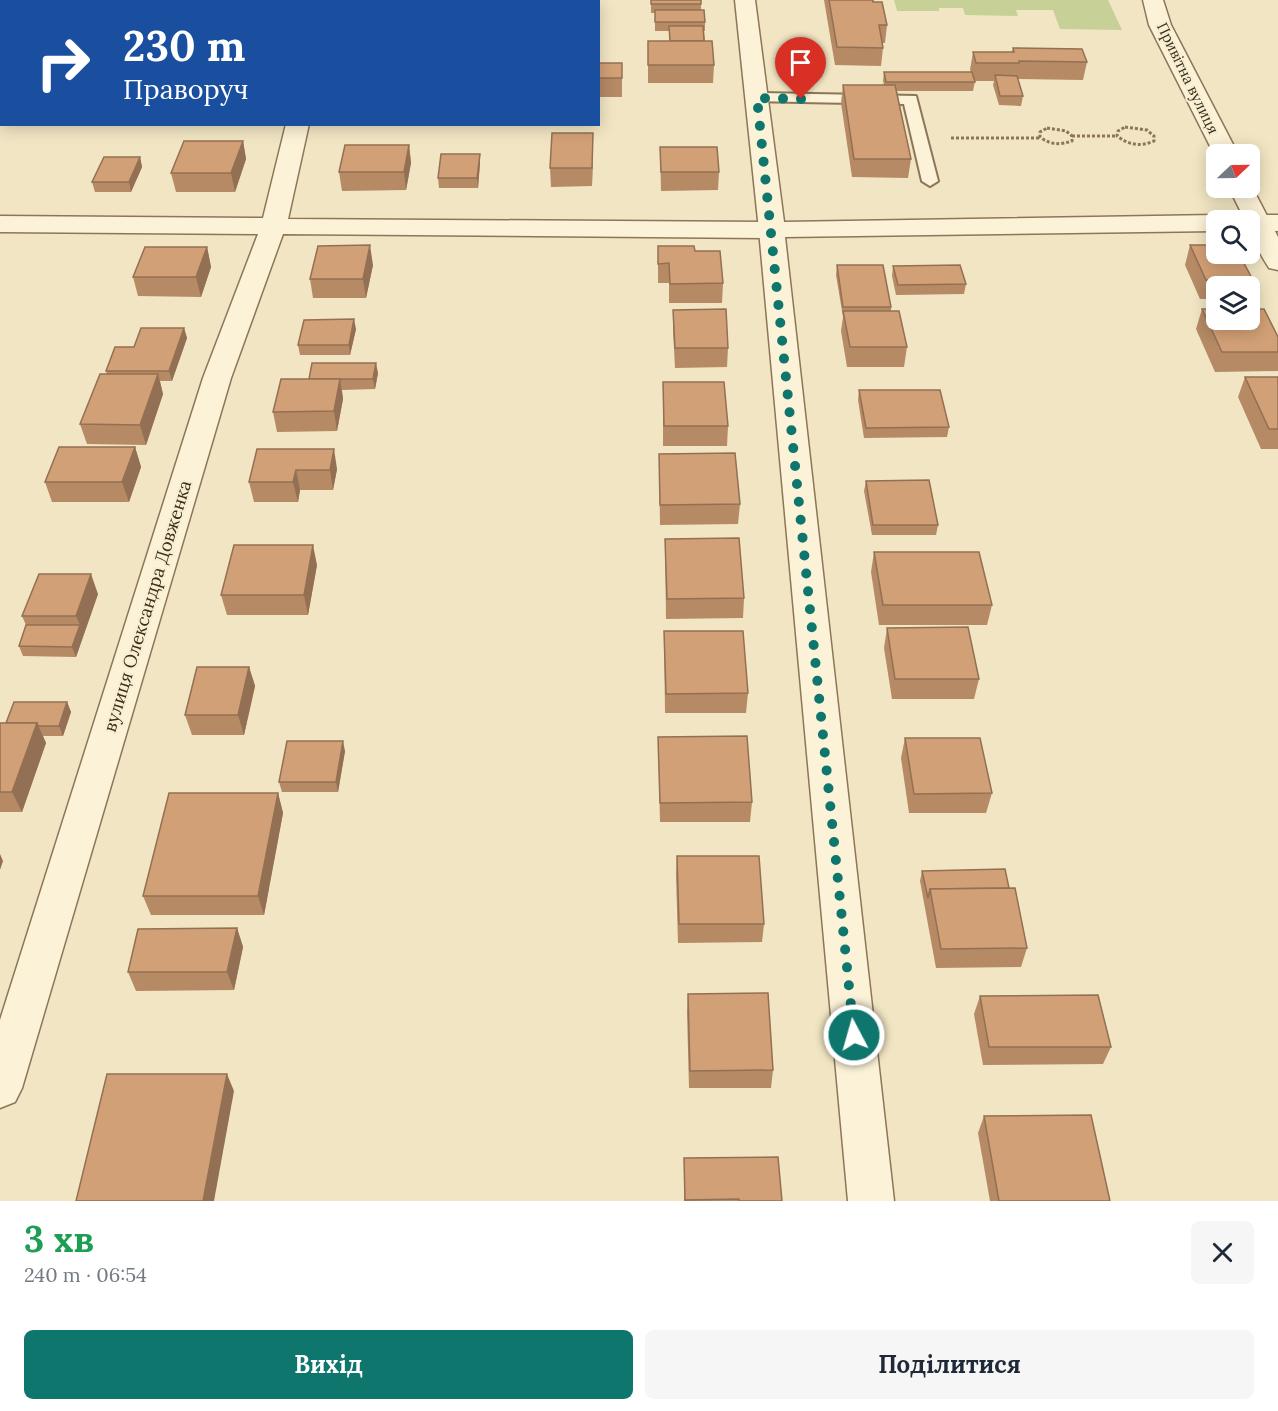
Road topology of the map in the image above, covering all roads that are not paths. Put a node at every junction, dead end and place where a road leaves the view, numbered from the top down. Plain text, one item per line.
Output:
1 (745, 0) edge
2 (1153, 0) edge
3 (757, 98) junction
4 (298, 126) edge
5 (1221, 144) edge
6 (930, 182) dead end
7 (1247, 198) edge
8 (1206, 223) edge
9 (1262, 223) edge
10 (0, 224) edge
11 (273, 227) junction
12 (772, 230) junction
13 (1278, 262) edge
14 (0, 1088) edge
15 (871, 1201) edge

1 - 3 street
2 - 5 street, Привітна вулиця
3 - 6 lane
3 - 12 street
4 - 11 street, вулиця Олександра Довженка
7 - 9 street
8 - 12 street
9 - 13 street
10 - 11 street
11 - 12 street
11 - 14 street, вулиця Олександра Довженка
12 - 15 street

